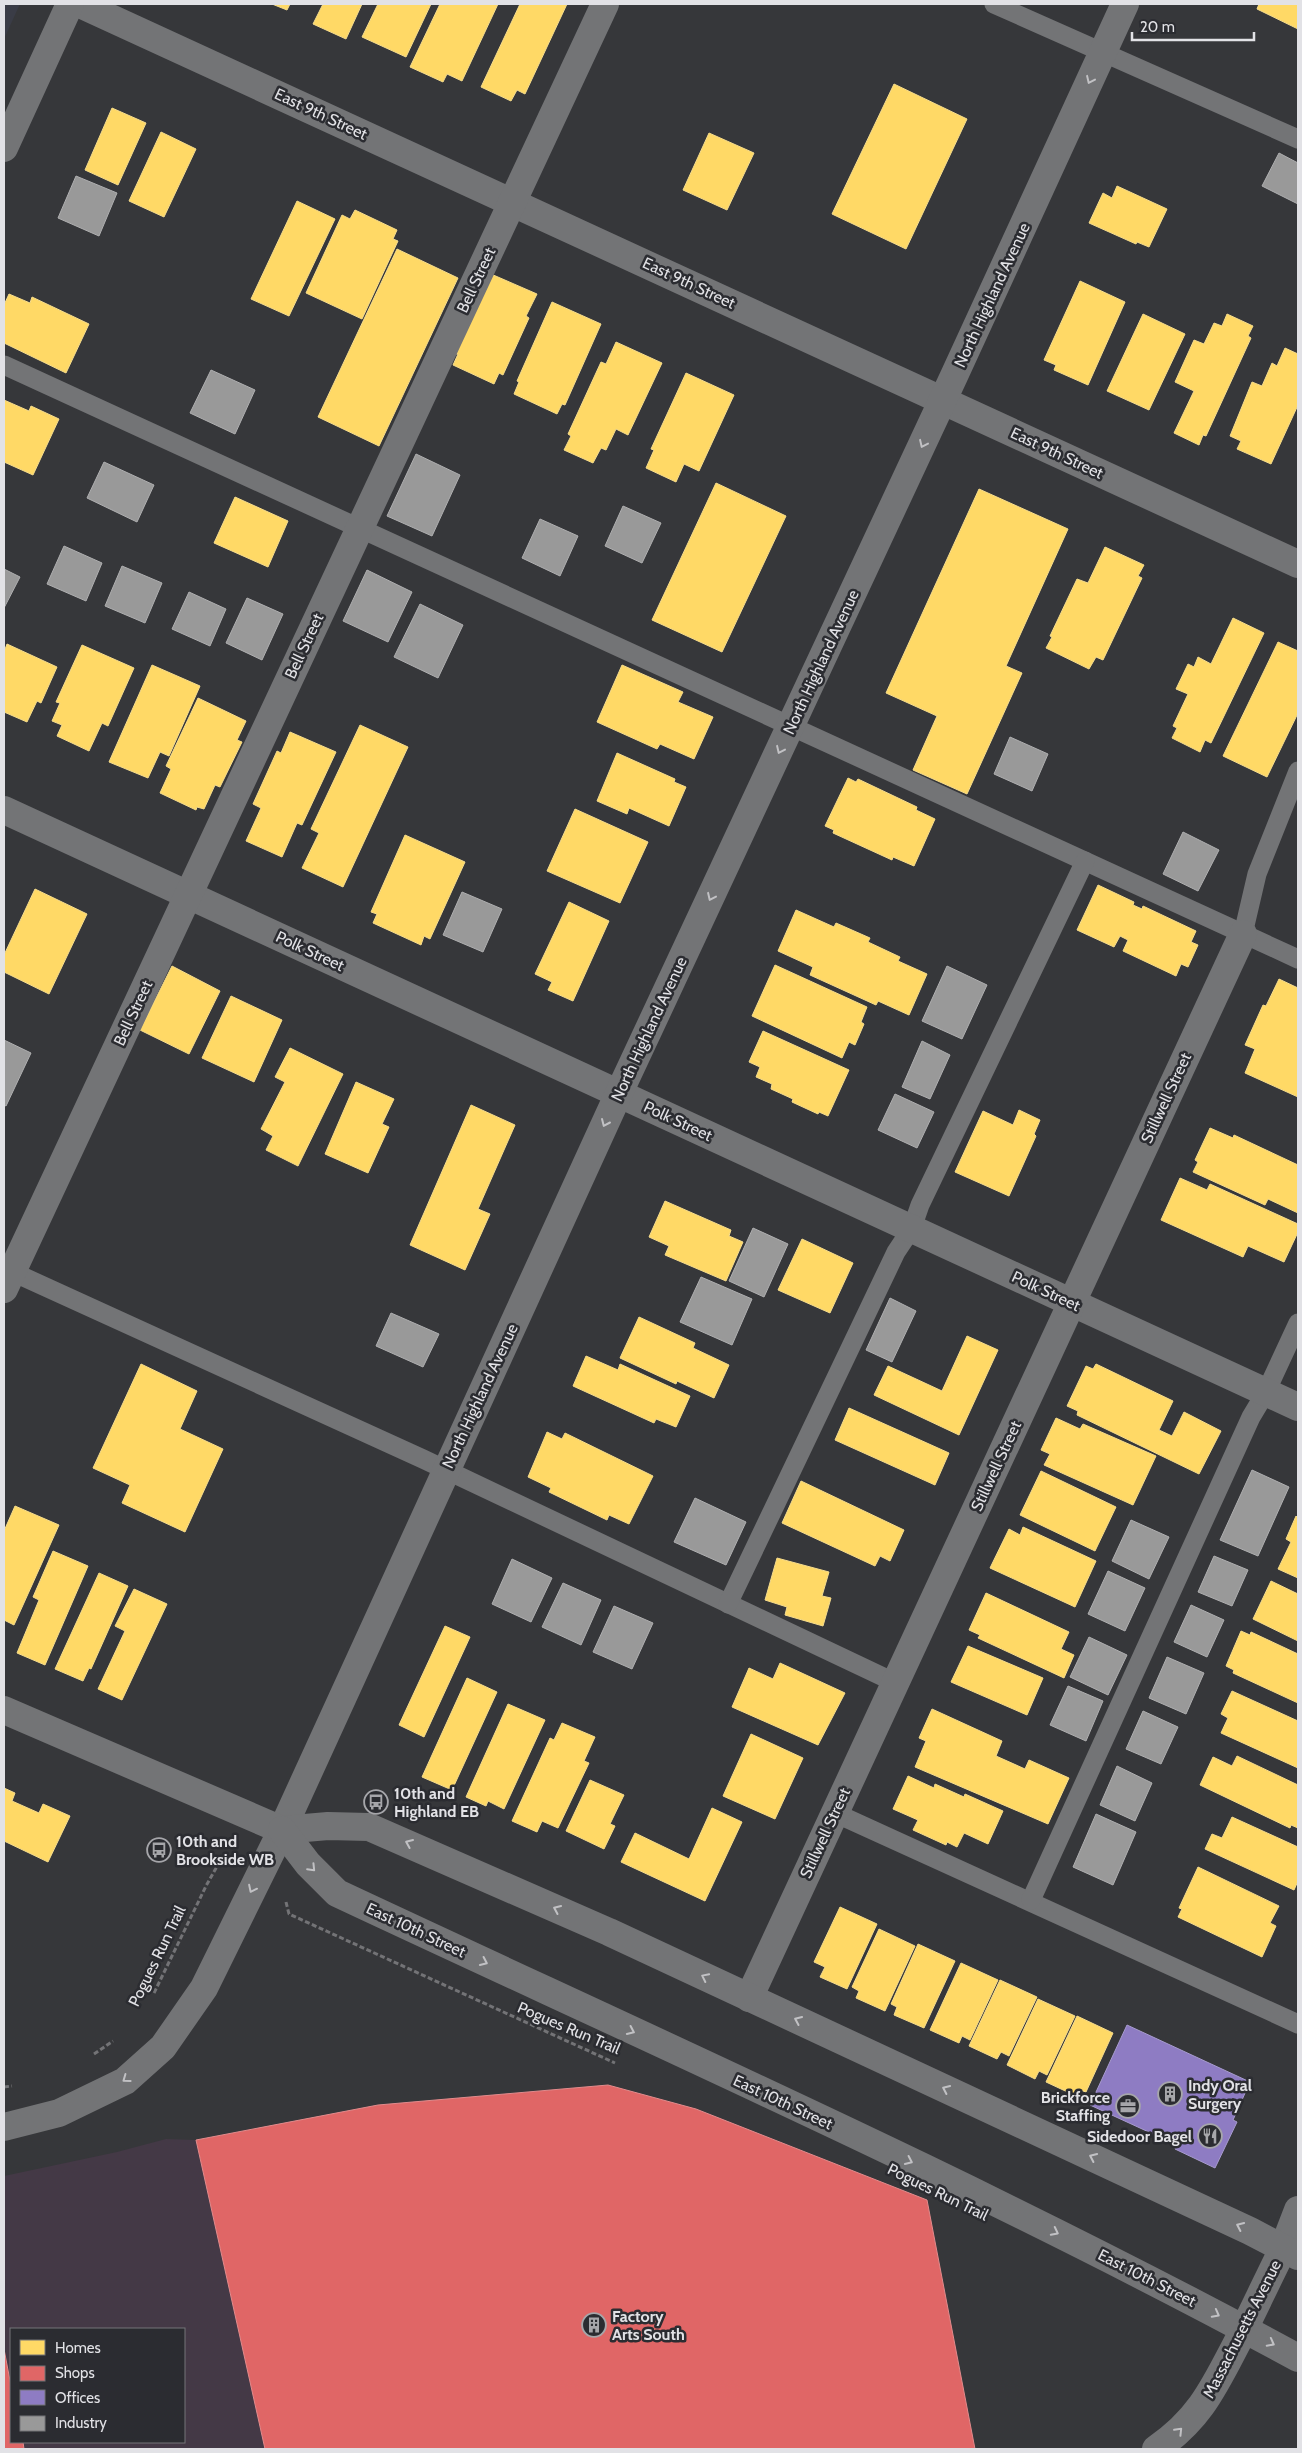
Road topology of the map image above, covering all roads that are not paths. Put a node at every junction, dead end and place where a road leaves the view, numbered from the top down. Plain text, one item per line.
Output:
1 (70, 4) edge
2 (80, 4) edge
3 (605, 4) edge
4 (994, 4) edge
5 (1126, 4) edge
6 (1103, 52) junction
7 (1298, 140) edge
8 (4, 148) edge
9 (512, 202) junction
10 (4, 365) edge
11 (943, 400) junction
12 (360, 528) junction
13 (1298, 564) edge
14 (791, 726) junction
15 (1298, 771) edge
16 (4, 810) edge
17 (1085, 861) junction
18 (188, 895) junction
19 (1243, 934) junction
20 (1298, 959) edge
21 (619, 1093) junction
22 (912, 1228) junction
23 (6, 1276) edge
24 (1072, 1303) junction
25 (1298, 1323) edge
26 (1266, 1392) junction
27 (1298, 1407) edge
28 (446, 1471) junction
29 (728, 1604) junction
30 (896, 1682) junction
31 (4, 1710) edge
32 (835, 1813) junction
33 (282, 1830) junction
34 (1031, 1900) junction
35 (749, 1998) junction
36 (1298, 2024) edge
37 (4, 2127) edge
38 (1298, 2210) edge
39 (1291, 2252) edge
40 (1244, 2329) junction
41 (1298, 2358) edge
42 (1156, 2449) edge

1 - 8 street
2 - 9 street, East 9th Street
3 - 9 street, Bell Street
4 - 6 lane
5 - 6 street, North Highland Avenue
6 - 7 lane
6 -> 11 street, North Highland Avenue
9 - 11 street, East 9th Street
9 - 12 street, Bell Street
10 - 12 lane
11 - 13 street, East 9th Street
11 -> 14 street, North Highland Avenue
12 - 14 lane
12 - 18 street, Bell Street
14 - 17 lane
14 -> 21 street, North Highland Avenue
15 - 19 lane
16 - 18 street, Polk Street
17 - 19 lane
17 - 22 lane
18 - 21 street, Polk Street
18 - 23 street, Bell Street
19 - 20 lane
19 - 24 street, Stillwell Street
21 - 22 street, Polk Street
21 -> 28 street, North Highland Avenue
22 - 24 street, Polk Street
22 - 29 lane
23 - 28 lane
24 - 26 street, Polk Street
24 - 30 street, Stillwell Street
25 - 26 lane
26 - 27 street, Polk Street
26 - 34 lane
28 - 29 lane
28 - 33 street, North Highland Avenue
29 - 30 lane
30 - 32 street, Stillwell Street
31 - 33 street, East 10th Street
32 - 34 lane
32 - 35 street, Stillwell Street
35 -> 33 street, East 10th Street
33 -> 37 street, North Highland Avenue
33 -> 40 street, East 10th Street
34 - 36 lane
39 -> 35 street, East 10th Street
38 - 39 street, Massachusetts Avenue
39 - 40 street, Massachusetts Avenue
40 -> 41 street, East 10th Street
42 -> 40 street, Massachusetts Avenue

